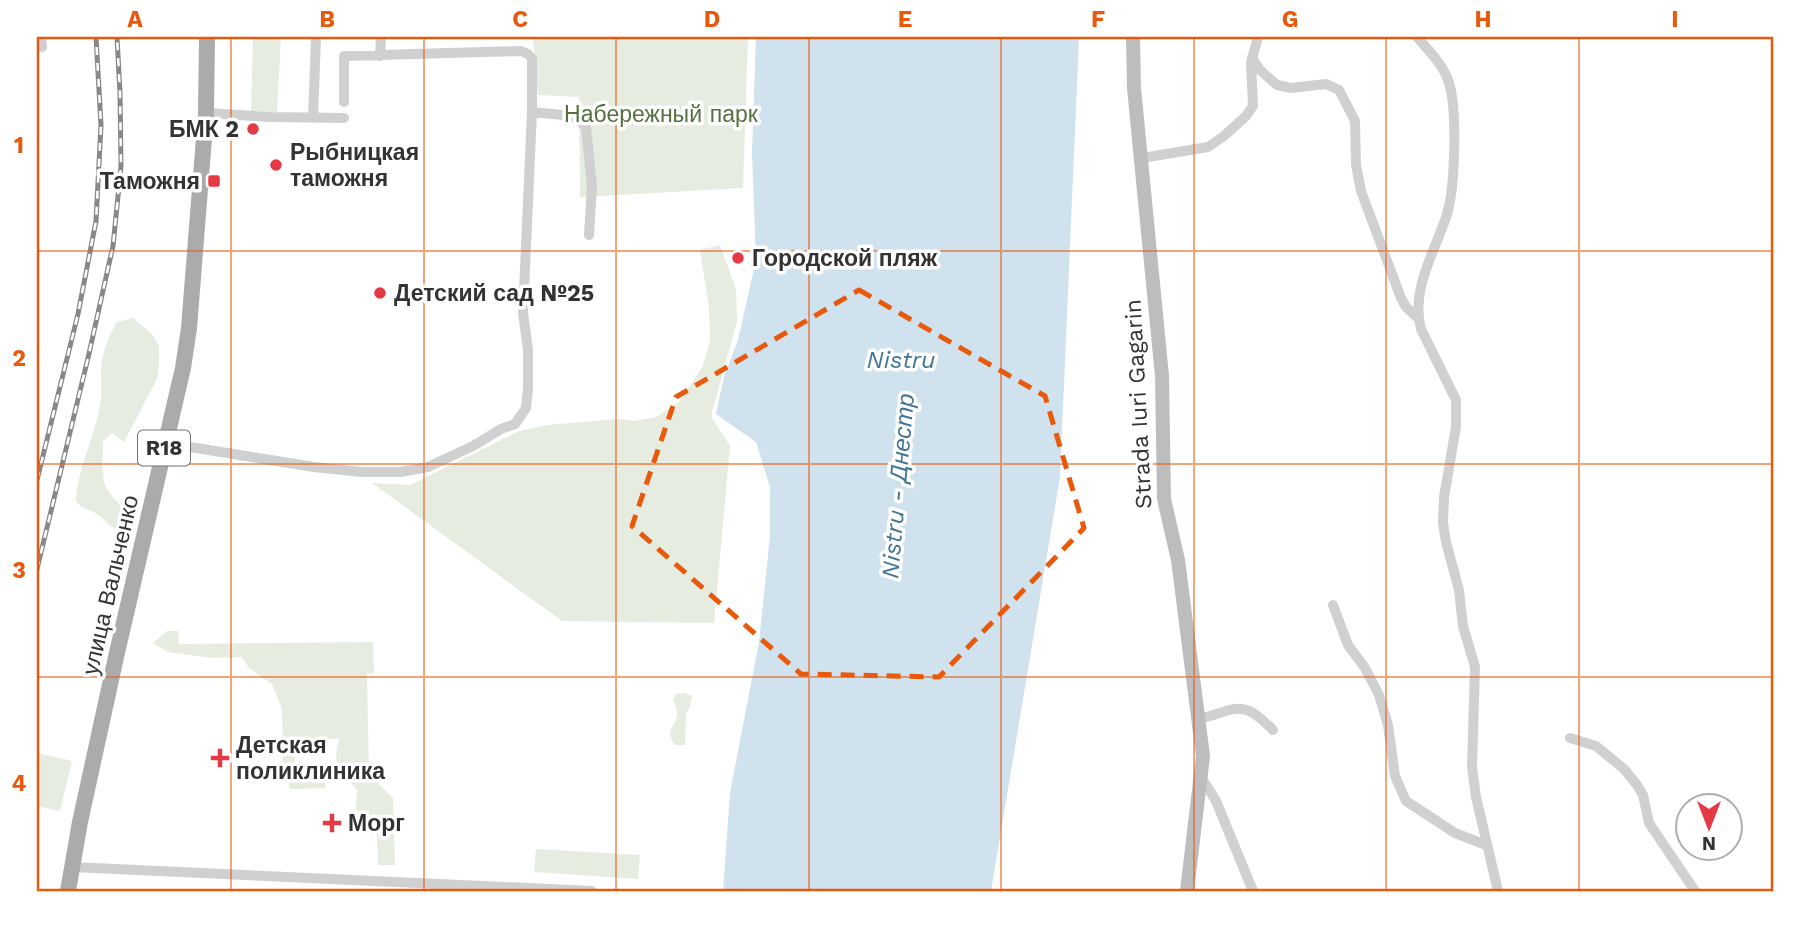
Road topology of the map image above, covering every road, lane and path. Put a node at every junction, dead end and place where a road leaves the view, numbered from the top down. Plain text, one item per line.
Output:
1 (207, 37) edge
2 (316, 37) edge
3 (381, 37) edge
4 (1133, 37) edge
5 (1258, 37) edge
6 (1416, 37) edge
7 (380, 56) junction
8 (1252, 58) junction
9 (345, 102) dead end
10 (206, 113) junction
11 (533, 113) junction
12 (313, 118) junction
13 (344, 118) dead end
14 (1142, 158) junction
15 (589, 235) dead end
16 (1418, 318) junction
17 (165, 443) junction
18 (1332, 605) dead end
19 (1199, 719) junction
20 (1273, 730) dead end
21 (1570, 738) dead end
22 (1201, 776) junction
23 (1486, 845) junction
24 (72, 867) junction
25 (68, 891) edge
26 (592, 891) edge
27 (1187, 891) edge
28 (1253, 891) edge
29 (1498, 891) edge
30 (1695, 891) edge

1 - 10 main road, улица Вальченко / R18
2 - 12 street
3 - 7 street
4 - 14 main road, Strada Iuri Gagarin
5 - 8 street
6 - 16 street
7 - 9 street
7 - 11 street
8 - 14 street
8 - 16 street
10 - 12 street
10 - 17 main road, улица Вальченко / R18
11 - 15 street
11 - 17 street
12 - 13 street
14 - 19 main road, Strada Iuri Gagarin
16 - 23 street
17 - 24 main road, улица Вальченко / R18
18 - 23 street
19 - 20 street
19 - 22 main road, Strada Iuri Gagarin
21 - 30 street
22 - 27 main road, Strada Iuri Gagarin
22 - 28 street
23 - 29 street
24 - 25 main road, улица Вальченко / R18
24 - 26 street

